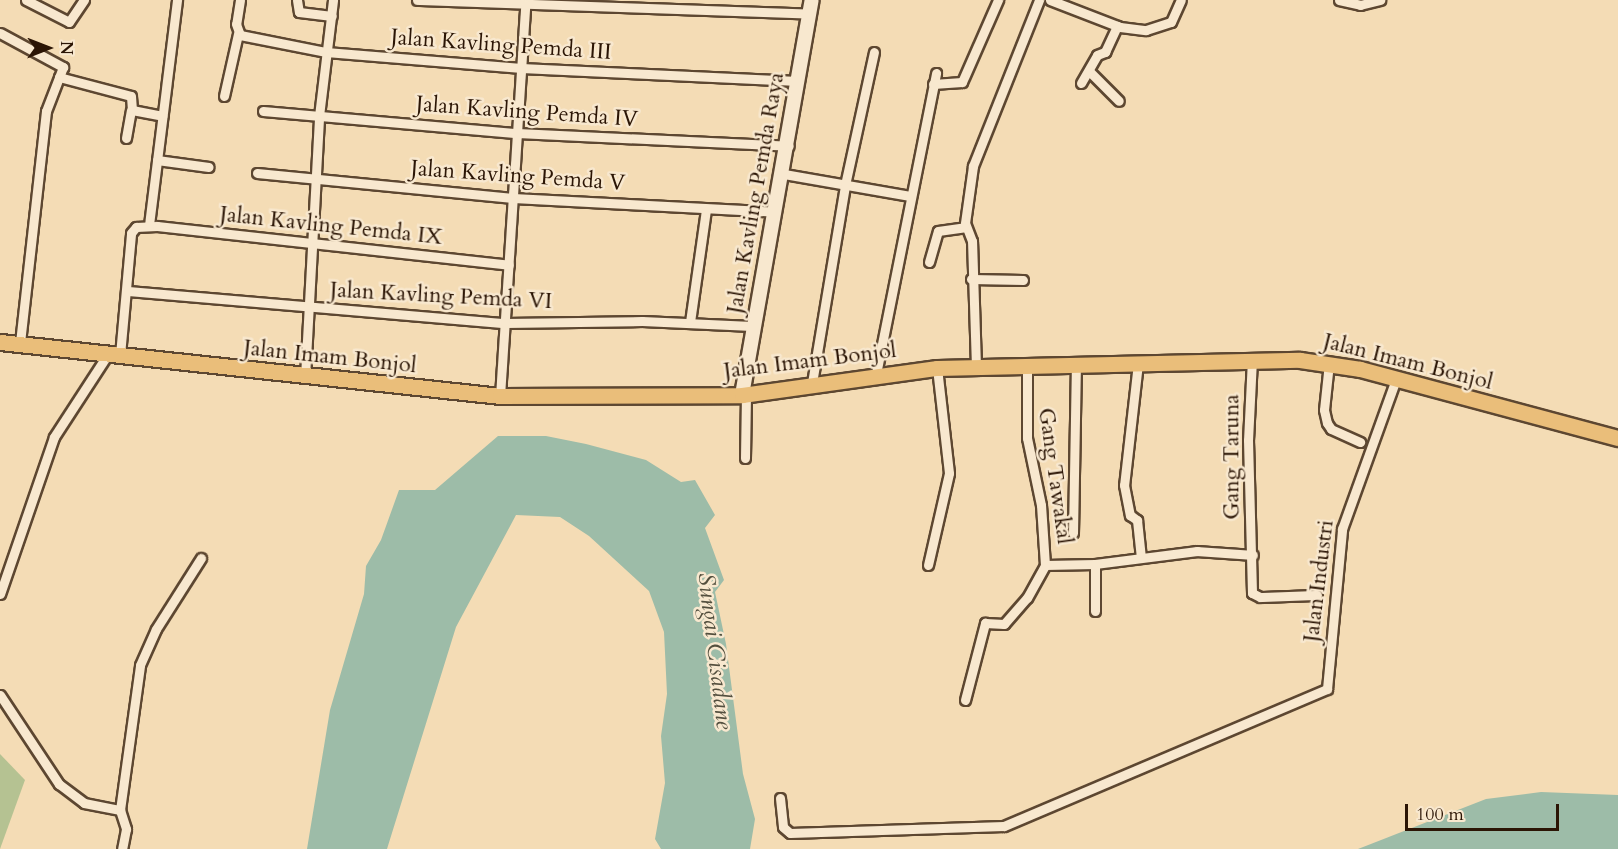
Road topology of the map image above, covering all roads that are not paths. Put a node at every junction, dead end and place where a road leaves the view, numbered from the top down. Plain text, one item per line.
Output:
1 (26, 0) edge
2 (84, 0) edge
3 (177, 0) edge
4 (240, 0) edge
5 (297, 0) edge
6 (333, 0) edge
7 (417, 0) edge
8 (998, 0) edge
9 (1039, 0) edge
10 (1050, 0) edge
11 (1181, 0) edge
12 (1339, 0) edge
13 (432, 1) edge
14 (1379, 1) edge
15 (448, 2) edge
16 (472, 2) edge
17 (549, 3) edge
18 (525, 5) junction
19 (638, 5) edge
20 (811, 7) edge
21 (332, 16) junction
22 (1117, 26) junction
23 (0, 33) edge
24 (238, 34) junction
25 (326, 52) junction
26 (874, 52) dead end
27 (521, 68) junction
28 (1089, 71) junction
29 (936, 73) dead end
30 (59, 77) junction
31 (798, 81) junction
32 (1081, 83) dead end
33 (933, 84) junction
34 (224, 96) dead end
35 (1119, 100) dead end
36 (131, 110) junction
37 (262, 111) dead end
38 (162, 116) junction
39 (319, 116) junction
40 (517, 133) junction
41 (126, 138) dead end
42 (789, 146) junction
43 (157, 160) junction
44 (209, 167) dead end
45 (257, 173) dead end
46 (784, 174) junction
47 (315, 180) junction
48 (845, 185) junction
49 (910, 196) junction
50 (513, 198) junction
51 (706, 209) junction
52 (776, 212) junction
53 (149, 225) junction
54 (965, 227) junction
55 (309, 244) junction
56 (929, 262) dead end
57 (509, 265) junction
58 (971, 279) junction
59 (1023, 280) dead end
60 (128, 291) junction
61 (307, 308) junction
62 (690, 322) junction
63 (505, 323) junction
64 (752, 326) junction
65 (0, 342) edge
66 (20, 344) junction
67 (114, 355) junction
68 (1252, 359) junction
69 (1138, 363) junction
70 (1329, 363) junction
71 (1027, 364) junction
72 (1076, 364) junction
73 (976, 367) junction
74 (937, 368) junction
75 (876, 374) junction
76 (305, 378) junction
77 (1396, 379) junction
78 (812, 383) junction
79 (744, 394) junction
80 (500, 396) junction
81 (1618, 438) edge
82 (1360, 442) dead end
83 (746, 458) dead end
84 (1073, 533) dead end
85 (1253, 555) junction
86 (1141, 557) junction
87 (201, 558) dead end
88 (1095, 564) junction
89 (928, 565) dead end
90 (1046, 565) junction
91 (0, 594) edge
92 (1317, 595) dead end
93 (1095, 610) dead end
94 (0, 695) edge
95 (965, 700) dead end
96 (780, 798) dead end
97 (120, 810) junction
98 (122, 849) edge

1 - 2 street
3 - 38 street
4 - 24 street
5 - 21 street
6 - 21 street
7 - 13 street
8 - 33 street
9 - 54 street
10 - 22 street
11 - 22 street
12 - 14 street
13 - 15 street
15 - 16 street
16 - 18 street
17 - 18 street
17 - 19 street
18 - 27 street
19 - 20 street
20 - 31 street, Jalan Kavling Pemda Raya
21 - 25 street
22 - 28 street
23 - 30 street
24 - 25 street, Jalan Kavling Pemda III
24 - 34 street
25 - 27 street, Jalan Kavling Pemda III
25 - 39 street
26 - 48 street
27 - 31 street, Jalan Kavling Pemda III
27 - 40 street
28 - 32 street
28 - 35 street
29 - 33 street
30 - 36 street
30 - 66 street
31 - 42 street, Jalan Kavling Pemda Raya
33 - 49 street
36 - 38 street
36 - 41 street
37 - 39 street, Jalan Kavling Pemda IV
38 - 43 street
39 - 40 street, Jalan Kavling Pemda IV
39 - 47 street
40 - 42 street, Jalan Kavling Pemda IV
40 - 50 street
42 - 46 street, Jalan Kavling Pemda Raya
43 - 44 street
43 - 53 street
45 - 47 street, Jalan Kavling Pemda V
46 - 48 street
46 - 52 street, Jalan Kavling Pemda Raya
47 - 50 street, Jalan Kavling Pemda V
47 - 55 street
48 - 49 street
48 - 78 street
49 - 75 street
50 - 51 street, Jalan Kavling Pemda V
50 - 57 street
51 - 52 street, Jalan Kavling Pemda V
51 - 62 street
52 - 64 street, Jalan Kavling Pemda Raya
53 - 55 street, Jalan Kavling Pemda IX
53 - 60 street
54 - 56 street
54 - 58 street
55 - 57 street, Jalan Kavling Pemda IX
55 - 61 street
57 - 63 street
58 - 59 street
58 - 73 street
60 - 61 street, Jalan Kavling Pemda VI
60 - 67 street
61 - 63 street, Jalan Kavling Pemda VI
61 - 76 street
62 - 63 street, Jalan Kavling Pemda VI
62 - 64 street, Jalan Kavling Pemda VI
63 - 80 street
64 - 79 street, Jalan Kavling Pemda Raya
65 - 66 main road, Jalan Imam Bonjol
66 - 67 main road, Jalan Imam Bonjol
67 - 76 main road, Jalan Imam Bonjol
67 - 91 street
68 - 69 main road, Jalan Imam Bonjol
68 - 70 main road, Jalan Imam Bonjol
68 - 85 street, Gang Taruna
69 - 72 main road, Jalan Imam Bonjol
69 - 86 street
70 - 77 main road, Jalan Imam Bonjol
70 - 82 street
71 - 72 main road, Jalan Imam Bonjol
71 - 73 main road, Jalan Imam Bonjol
71 - 90 street, Gang Tawakal
72 - 84 street
73 - 74 main road, Jalan Imam Bonjol
74 - 75 main road, Jalan Imam Bonjol
74 - 89 street
75 - 78 main road, Jalan Imam Bonjol
76 - 80 main road, Jalan Imam Bonjol
77 - 81 main road, Jalan Imam Bonjol
77 - 96 street, Jalan Industri
78 - 79 main road, Jalan Imam Bonjol
79 - 80 main road, Jalan Imam Bonjol
79 - 83 street
85 - 86 street
85 - 92 street, Gang Taruna
86 - 88 street
87 - 97 street
88 - 90 street
88 - 93 street
90 - 95 street, Gang Tawakal
94 - 97 street
97 - 98 street

